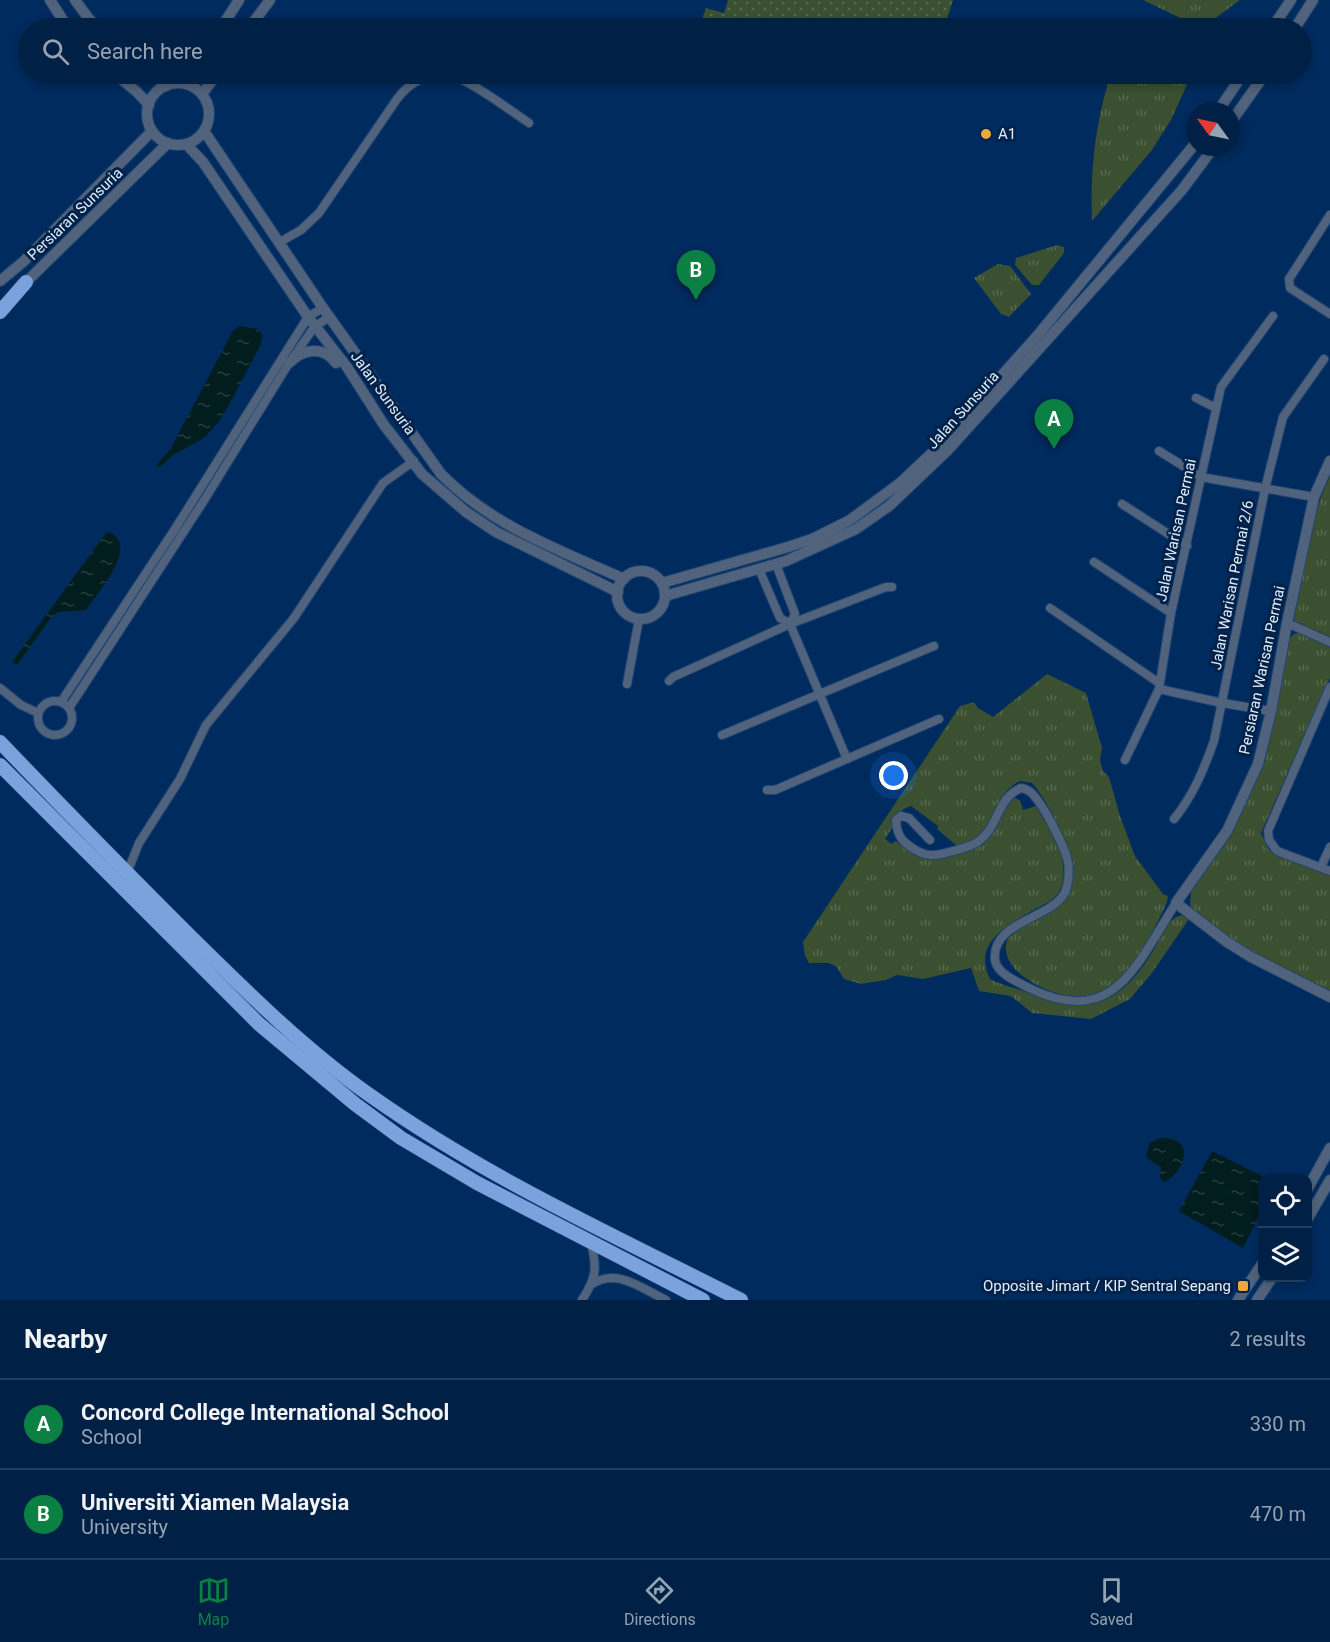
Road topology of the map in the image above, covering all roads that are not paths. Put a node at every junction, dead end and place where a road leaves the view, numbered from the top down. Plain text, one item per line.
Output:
1 (50, 0) edge
2 (75, 0) edge
3 (239, 0) edge
4 (270, 0) edge
5 (1291, 0) edge
6 (1313, 0) edge
7 (62, 18) edge
8 (88, 18) edge
9 (227, 18) edge
10 (256, 18) edge
11 (1279, 18) edge
12 (1301, 18) edge
13 (127, 84) edge
14 (164, 84) edge
15 (177, 84) edge
16 (186, 84) edge
17 (210, 84) edge
18 (412, 84) edge
19 (468, 84) edge
20 (1236, 84) edge
21 (1258, 84) edge
22 (166, 86) junction
23 (202, 94) junction
24 (1224, 102) edge
25 (149, 105) junction
26 (1240, 110) edge
27 (529, 123) dead end
28 (152, 131) junction
29 (204, 131) junction
30 (168, 143) junction
31 (186, 144) junction
32 (1186, 155) edge
33 (1207, 156) edge
34 (1330, 215) edge
35 (280, 242) junction
36 (0, 281) edge
37 (26, 282) junction
38 (0, 303) edge
39 (0, 312) edge
40 (326, 312) junction
41 (1330, 314) edge
42 (1273, 316) dead end
43 (308, 317) junction
44 (315, 326) junction
45 (1324, 359) dead end
46 (289, 363) junction
47 (1196, 398) dead end
48 (1216, 408) junction
49 (384, 425) junction
50 (1159, 451) dead end
51 (414, 461) junction
52 (1330, 461) edge
53 (1201, 477) junction
54 (1265, 489) junction
55 (1314, 497) junction
56 (1122, 504) dead end
57 (1186, 546) junction
58 (1094, 562) dead end
59 (776, 564) junction
60 (759, 569) junction
61 (624, 579) junction
62 (662, 583) junction
63 (891, 587) dead end
64 (618, 592) junction
65 (665, 597) junction
66 (1050, 608) dead end
67 (1172, 613) junction
68 (639, 619) junction
69 (1287, 623) junction
70 (790, 624) junction
71 (1330, 642) edge
72 (934, 646) dead end
73 (669, 681) dead end
74 (627, 684) dead end
75 (1159, 686) junction
76 (1330, 687) edge
77 (0, 688) edge
78 (820, 694) junction
79 (61, 702) junction
80 (1222, 703) junction
81 (69, 708) junction
82 (1271, 711) junction
83 (38, 713) junction
84 (939, 719) dead end
85 (722, 735) dead end
86 (0, 742) edge
87 (847, 759) junction
88 (1125, 760) dead end
89 (0, 765) edge
90 (767, 790) dead end
91 (1174, 819) dead end
92 (930, 840) dead end
93 (1330, 847) edge
94 (1321, 867) junction
95 (1330, 872) edge
96 (128, 873) junction
97 (1176, 903) junction
98 (1330, 997) edge
99 (1330, 1148) edge
100 (1330, 1180) edge
101 (1312, 1181) edge
102 (1312, 1211) edge
103 (591, 1241) junction
104 (1258, 1271) edge
105 (1269, 1282) edge
106 (592, 1284) junction
107 (725, 1292) junction
108 (582, 1300) edge
109 (666, 1300) edge
110 (703, 1300) edge
111 (741, 1300) edge
112 (752, 1300) edge
113 (1238, 1300) edge
114 (1257, 1300) edge

1 - 7 street
2 - 8 street
3 - 9 street
4 - 10 street
5 - 11 street
6 - 12 street
13 - 25 street
14 - 22 street
15 - 22 street
16 - 23 street
17 - 23 street
18 - 35 street
19 - 27 street
20 - 24 street
21 - 26 street
22 - 25 street
23 - 29 street
25 - 28 street
28 - 30 street
28 - 36 street, Persiaran Sunsuria
29 - 31 street
29 - 35 street, Jalan Sunsuria
30 - 31 street
30 - 37 street, Persiaran Sunsuria
31 - 43 street, Jalan Sunsuria
32 - 62 street, Jalan Sunsuria
33 - 59 street, Jalan Sunsuria
34 - 41 street
35 - 40 street, Jalan Sunsuria
37 - 38 street, Persiaran Sunsuria
37 - 39 highway
40 - 43 street
40 - 44 street
40 - 61 street, Jalan Sunsuria
42 - 48 street, Jalan Warisan Permai
43 - 44 street, Jalan Sunsuria
43 - 79 street
44 - 46 street
44 - 49 street, Jalan Sunsuria
45 - 54 street, Jalan Warisan Permai 2/6
46 - 49 street
46 - 81 street
47 - 48 street
48 - 53 street, Jalan Warisan Permai
49 - 51 street, Jalan Sunsuria
50 - 53 street
51 - 64 street, Jalan Sunsuria
51 - 96 street
52 - 55 street, Persiaran Warisan Permai
53 - 54 street
53 - 57 street, Jalan Warisan Permai
54 - 55 street
54 - 80 street, Jalan Warisan Permai 2/6
55 - 69 street, Persiaran Warisan Permai
56 - 57 street
57 - 67 street, Jalan Warisan Permai
58 - 67 street
59 - 60 street, Jalan Sunsuria
59 - 70 street
60 - 65 street, Jalan Sunsuria
60 - 70 street
61 - 62 street
61 - 64 street
62 - 65 street
63 - 70 street
64 - 68 street
65 - 68 street
66 - 75 street
67 - 75 street, Jalan Warisan Permai
68 - 74 street
69 - 71 street
69 - 82 street, Persiaran Warisan Permai
70 - 73 street
70 - 78 street
72 - 78 street
75 - 80 street
75 - 88 street, Jalan Warisan Permai
76 - 94 street
77 - 83 street
78 - 85 street
78 - 87 street
79 - 81 street
79 - 83 street
80 - 82 street
80 - 91 street, Jalan Warisan Permai 2/6
81 - 83 street
82 - 97 street, Persiaran Warisan Permai
84 - 87 street
86 - 96 highway
87 - 90 street
89 - 103 highway
92 - 97 street
93 - 94 street
94 - 95 street
96 - 107 highway
97 - 98 street
99 - 101 street
100 - 102 street
103 - 106 street
103 - 110 highway
104 - 113 street
105 - 114 street
106 - 108 street
106 - 109 street
107 - 111 highway
107 - 112 highway

